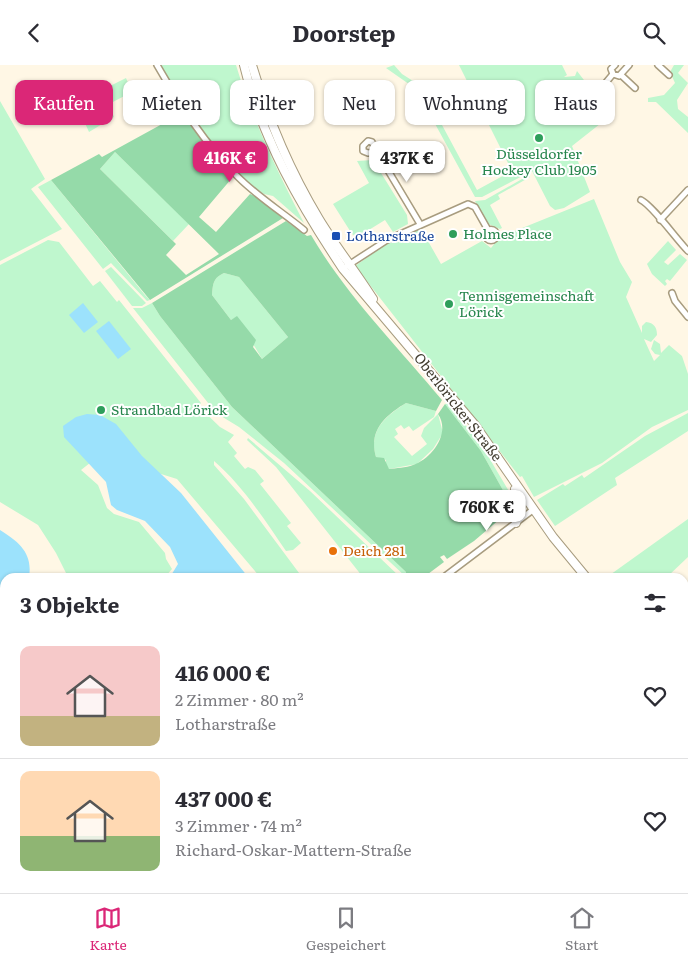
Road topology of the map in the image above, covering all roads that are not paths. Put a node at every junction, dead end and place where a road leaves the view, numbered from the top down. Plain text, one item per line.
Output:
1 (156, 65) edge
2 (244, 65) edge
3 (252, 65) edge
4 (629, 65) edge
5 (658, 65) edge
6 (612, 66) edge
7 (613, 75) junction
8 (620, 75) junction
9 (669, 75) dead end
10 (609, 80) edge
11 (635, 88) dead end
12 (377, 152) dead end
13 (688, 190) edge
14 (641, 200) dead end
15 (660, 220) junction
16 (420, 224) junction
17 (304, 230) dead end
18 (488, 230) dead end
19 (688, 251) edge
20 (346, 267) junction
21 (672, 293) dead end
22 (688, 317) edge
23 (507, 469) junction
24 (534, 509) junction
25 (516, 523) junction
26 (450, 573) edge
27 (582, 573) edge

1 - 17 street
2 - 20 main road
3 - 20 main road
4 - 8 street
5 - 9 street
6 - 7 street
7 - 8 street
7 - 10 street
8 - 11 street
12 - 16 street
13 - 15 street
14 - 15 street
15 - 19 street
16 - 18 street
16 - 20 street
20 - 23 main road, Oberlöricker Straße
21 - 22 street
23 - 24 main road, Oberlöricker Straße
23 - 25 main road
24 - 25 street
24 - 27 main road, Oberlöricker Straße
25 - 26 street

